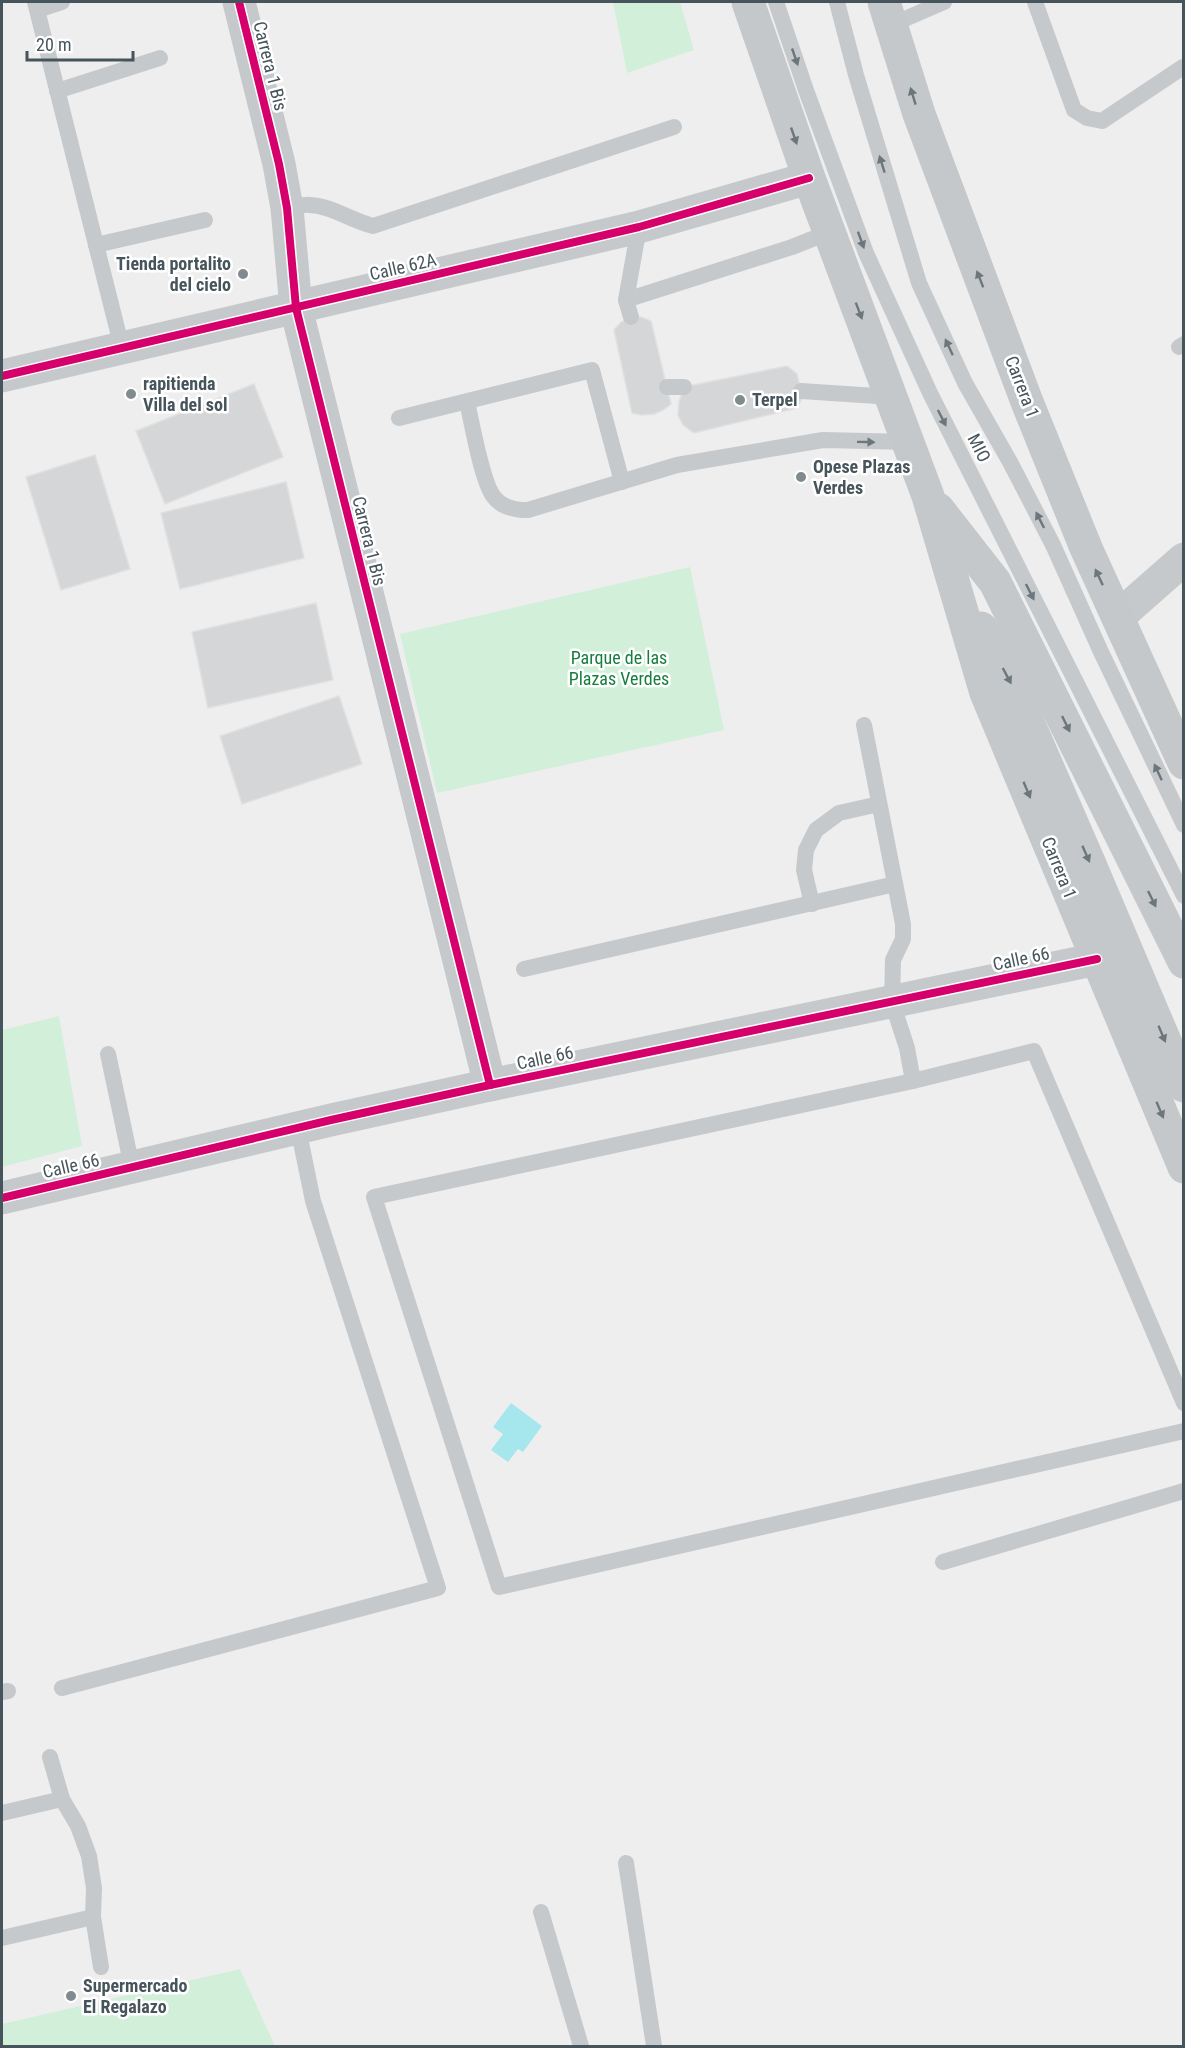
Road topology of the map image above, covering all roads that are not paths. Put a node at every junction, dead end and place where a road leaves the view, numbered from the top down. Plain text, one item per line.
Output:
1 (62, 2) edge
2 (239, 2) edge
3 (748, 2) edge
4 (776, 2) edge
5 (837, 2) edge
6 (944, 2) edge
7 (1035, 2) edge
8 (37, 6) edge
9 (888, 13) edge
10 (160, 58) dead end
11 (1183, 67) edge
12 (57, 91) junction
13 (674, 128) dead end
14 (808, 178) junction
15 (287, 208) junction
16 (204, 220) dead end
17 (639, 227) junction
18 (830, 232) junction
19 (96, 245) junction
20 (626, 300) junction
21 (296, 308) junction
22 (631, 318) dead end
23 (122, 348) junction
24 (2, 376) edge
25 (801, 391) dead end
26 (892, 397) junction
27 (467, 402) junction
28 (399, 418) dead end
29 (909, 442) junction
30 (622, 482) junction
31 (928, 496) junction
32 (1184, 559) edge
33 (949, 569) junction
34 (1121, 624) junction
35 (1184, 725) edge
36 (864, 726) dead end
37 (1184, 763) edge
38 (879, 804) junction
39 (1184, 825) edge
40 (895, 884) junction
41 (1184, 896) edge
42 (812, 904) junction
43 (1097, 959) junction
44 (1184, 962) edge
45 (524, 969) dead end
46 (892, 1002) junction
47 (108, 1054) dead end
48 (913, 1081) junction
49 (490, 1084) junction
50 (1184, 1086) edge
51 (298, 1128) junction
52 (132, 1167) junction
53 (1184, 1167) edge
54 (2, 1198) edge
55 (1184, 1402) edge
56 (1184, 1431) edge
57 (1184, 1491) edge
58 (943, 1562) dead end
59 (62, 1688) dead end
60 (50, 1757) dead end
61 (62, 1799) junction
62 (2, 1813) edge
63 (626, 1863) dead end
64 (541, 1912) dead end
65 (93, 1917) junction
66 (2, 1938) edge
67 (101, 1967) dead end
68 (582, 2046) edge
69 (654, 2046) edge

1 - 8 lane
2 - 15 street, Carrera 1 Bis
3 -> 14 main road, Carrera 1
4 -> 41 lane, MIO
39 -> 5 lane, MIO
6 - 9 lane
7 - 11 lane
8 - 12 lane
34 -> 9 main road, Carrera 1
10 - 12 lane
12 - 19 lane
13 - 15 lane
14 - 17 street, Calle 62A
14 - 18 main road, Carrera 1
15 - 21 street, Carrera 1 Bis
16 - 19 lane
17 - 20 lane
17 - 21 street, Calle 62A
18 - 20 lane
18 -> 26 main road, Carrera 1
19 - 23 lane
20 - 22 lane
21 - 23 street, Calle 62A
21 - 49 street, Carrera 1 Bis
23 - 24 street, Calle 62A
25 - 26 lane
26 - 29 main road, Carrera 1
27 - 28 lane
27 - 30 lane
27 - 30 lane
30 -> 29 lane
29 - 31 main road, Carrera 1
31 - 33 main road, Carrera 1
31 -> 44 main road, Carrera 1
32 - 34 street
33 -> 43 main road, Carrera 1
33 -> 50 main road
34 - 35 main road
34 - 37 main road, Carrera 1
36 - 38 lane
38 - 40 lane
38 - 42 lane
40 - 42 lane
40 - 46 lane
42 - 45 lane
43 - 46 street, Calle 66
43 -> 53 main road, Carrera 1
46 - 48 lane
46 - 49 street, Calle 66
47 - 52 lane
48 - 55 lane
48 - 56 lane
49 - 51 street, Calle 66
51 - 52 street, Calle 66
51 - 59 lane
52 - 54 street, Calle 66
57 - 58 lane
60 - 61 lane
61 - 62 lane
61 - 65 lane
63 - 69 lane
64 - 68 lane
65 - 66 lane
65 - 67 lane

